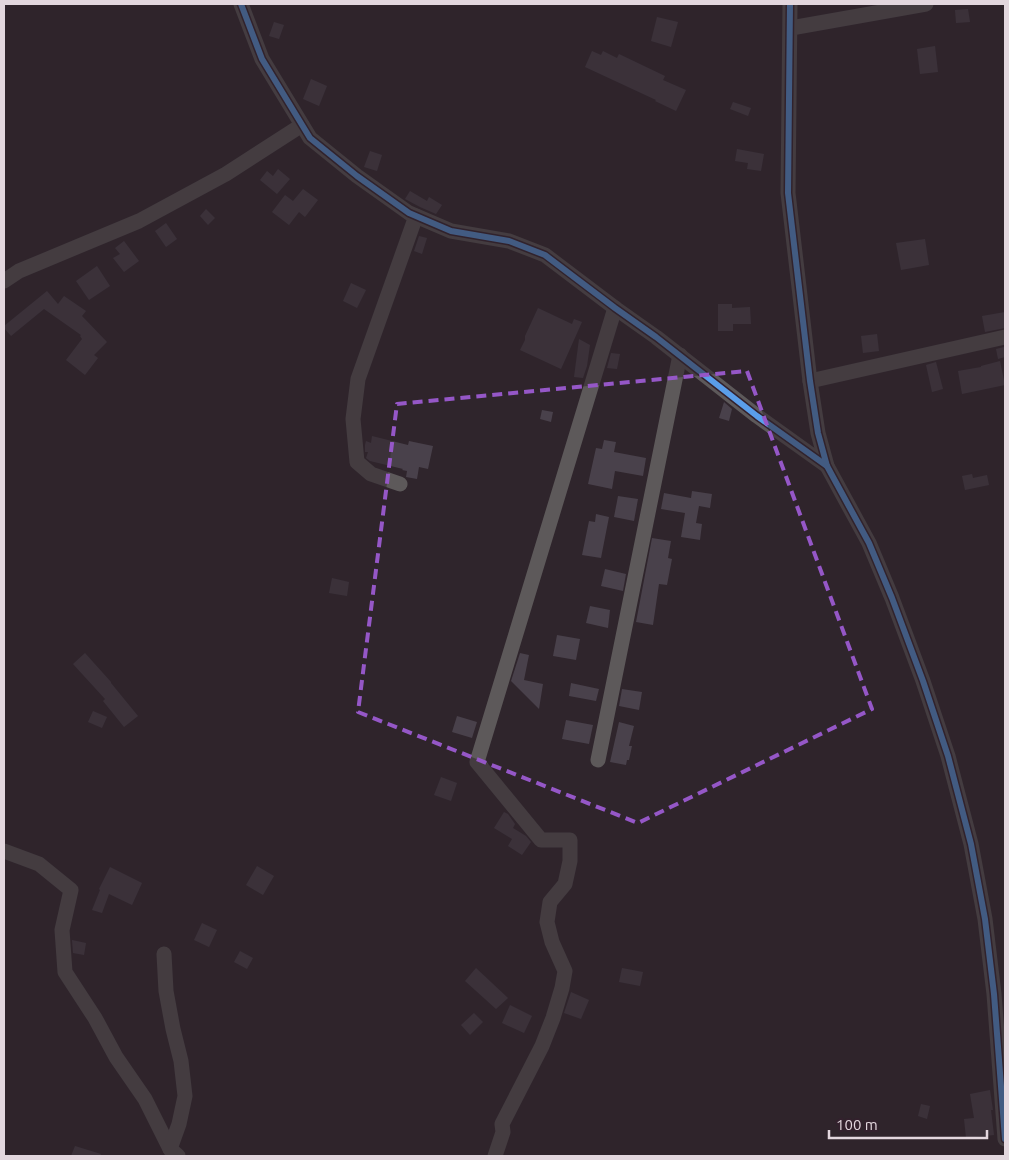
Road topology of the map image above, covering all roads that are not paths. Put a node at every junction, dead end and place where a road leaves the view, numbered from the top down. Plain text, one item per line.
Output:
1 (241, 4) edge
2 (790, 4) edge
3 (926, 4) edge
4 (791, 28) junction
5 (302, 125) junction
6 (416, 216) junction
7 (4, 281) edge
8 (615, 308) junction
9 (1005, 337) edge
10 (680, 355) junction
11 (810, 381) junction
12 (828, 466) junction
13 (400, 484) dead end
14 (598, 760) dead end
15 (4, 851) edge
16 (164, 954) dead end
17 (1005, 1139) edge
18 (174, 1153) edge
19 (495, 1156) edge

1 - 5 street
2 - 4 street
3 - 4 street
4 - 11 street
5 - 6 street
5 - 7 street
6 - 8 street
6 - 13 street
8 - 10 street
8 - 19 street
9 - 11 street
10 - 12 street
10 - 14 street
11 - 12 street
12 - 17 street
15 - 18 street
16 - 18 street

